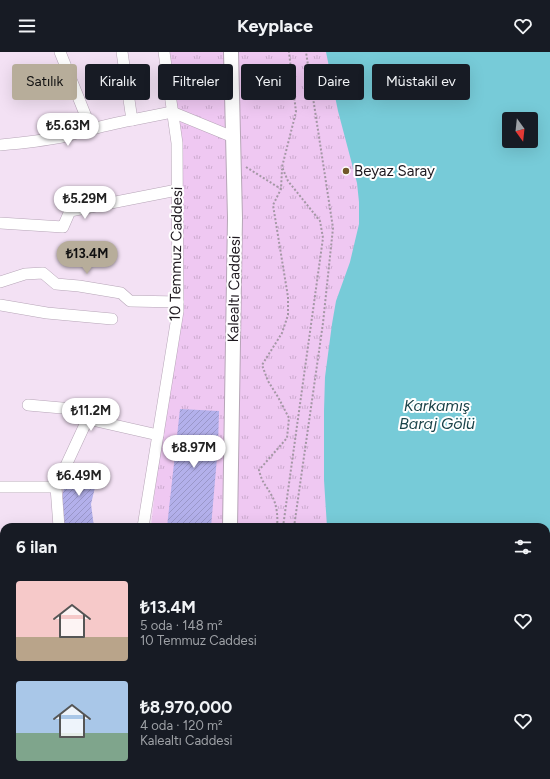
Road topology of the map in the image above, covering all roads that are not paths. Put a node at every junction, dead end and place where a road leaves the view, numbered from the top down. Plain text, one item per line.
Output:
1 (60, 52) edge
2 (122, 52) edge
3 (164, 52) edge
4 (231, 52) edge
5 (172, 112) junction
6 (132, 120) junction
7 (91, 129) junction
8 (233, 137) junction
9 (0, 145) edge
10 (177, 190) junction
11 (0, 222) edge
12 (0, 282) edge
13 (178, 302) junction
14 (0, 305) edge
15 (112, 319) dead end
16 (28, 405) dead end
17 (88, 418) junction
18 (158, 435) junction
19 (0, 487) edge
20 (56, 487) junction
21 (59, 523) edge
22 (144, 523) edge
23 (230, 523) edge

1 - 7 street
2 - 6 street
3 - 5 street, 10 Temmuz Caddesi
4 - 8 street, Kalealtı Caddesi
5 - 6 street
5 - 8 street
5 - 10 street, 10 Temmuz Caddesi
6 - 7 street
7 - 9 street
8 - 23 street, Kalealtı Caddesi
10 - 11 street
10 - 13 street, 10 Temmuz Caddesi
12 - 13 street
13 - 18 street, 10 Temmuz Caddesi
14 - 15 street
16 - 17 street
17 - 18 street
17 - 20 street
18 - 22 street, 10 Temmuz Caddesi
19 - 20 street
20 - 21 street

